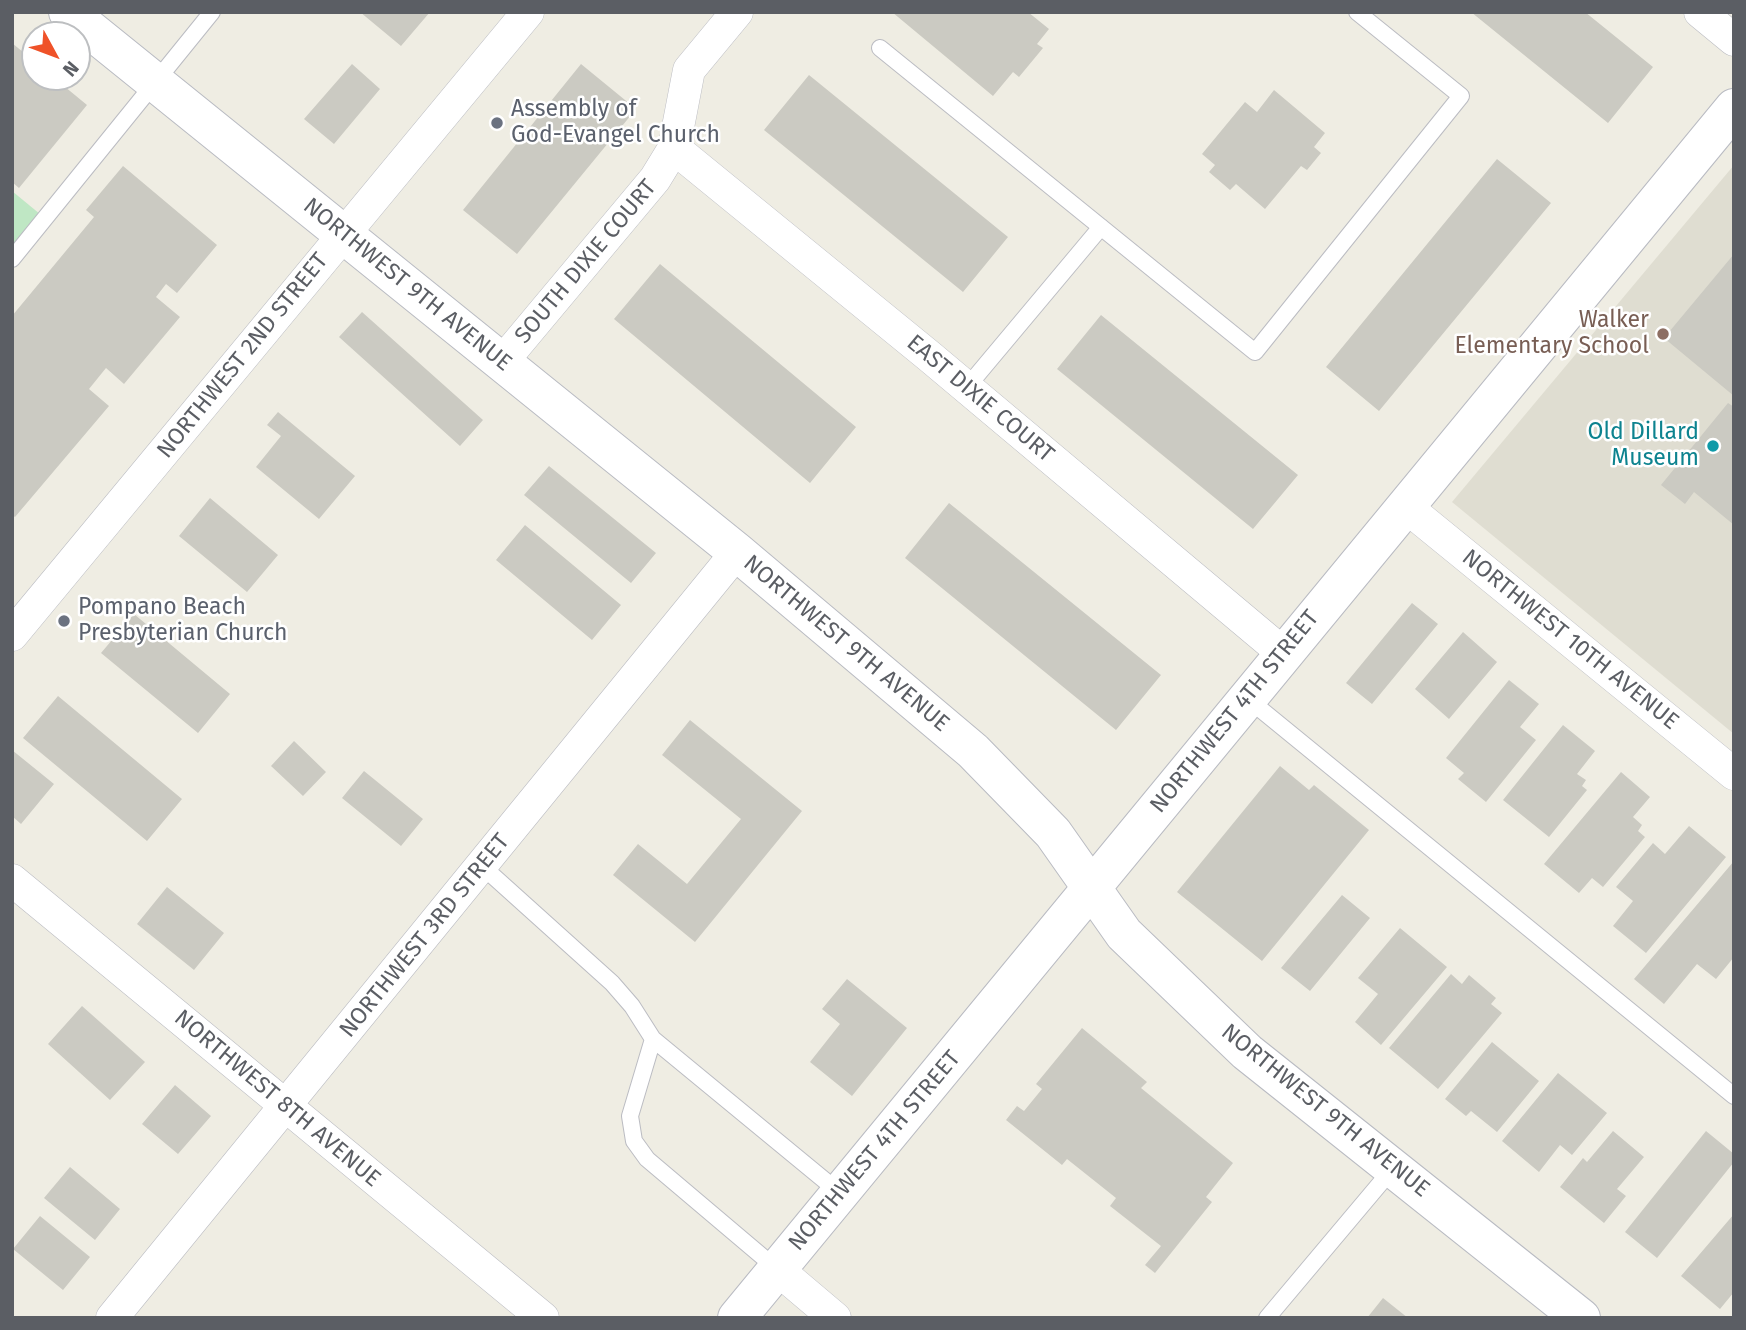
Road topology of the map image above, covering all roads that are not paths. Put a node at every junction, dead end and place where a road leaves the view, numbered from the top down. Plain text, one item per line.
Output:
1 (68, 12) edge
2 (212, 12) edge
3 (528, 12) edge
4 (737, 12) edge
5 (1357, 12) edge
6 (1700, 12) edge
7 (1734, 40) edge
8 (880, 48) dead end
9 (155, 82) junction
10 (1734, 108) edge
11 (674, 148) junction
12 (1101, 227) junction
13 (343, 233) junction
14 (12, 259) edge
15 (502, 362) junction
16 (967, 387) junction
17 (1405, 506) junction
18 (737, 552) junction
19 (12, 635) edge
20 (1283, 653) junction
21 (1247, 698) junction
22 (1734, 774) edge
23 (482, 866) junction
24 (12, 880) edge
25 (1092, 889) junction
26 (653, 1039) junction
27 (1734, 1096) edge
28 (287, 1106) junction
29 (1394, 1167) junction
30 (840, 1193) junction
31 (777, 1269) junction
32 (112, 1318) edge
33 (543, 1318) edge
34 (737, 1318) edge
35 (835, 1318) edge
36 (1267, 1318) edge
37 (1581, 1318) edge

1 - 9 main road, NORTHWEST 9TH AVENUE
2 - 9 lane
3 - 13 street, NORTHWEST 2ND STREET
4 - 11 street, SOUTH DIXIE COURT
5 - 12 lane
6 - 7 street
8 - 12 lane
9 - 13 main road, NORTHWEST 9TH AVENUE
9 - 14 lane
10 - 17 main road, NORTHWEST 4TH STREET
11 - 15 street, SOUTH DIXIE COURT
11 - 16 street, EAST DIXIE COURT
12 - 16 lane
13 - 15 main road, NORTHWEST 9TH AVENUE
13 - 19 street, NORTHWEST 2ND STREET
15 - 18 main road, NORTHWEST 9TH AVENUE
16 - 20 street, EAST DIXIE COURT
17 - 20 main road, NORTHWEST 4TH STREET
17 - 22 street, NORTHWEST 10TH AVENUE
18 - 23 street, NORTHWEST 3RD STREET
18 - 25 main road, NORTHWEST 9TH AVENUE
20 - 21 main road, NORTHWEST 4TH STREET
21 - 25 main road, NORTHWEST 4TH STREET
21 - 27 lane
23 - 26 lane
23 - 28 street, NORTHWEST 3RD STREET
24 - 28 street, NORTHWEST 8TH AVENUE
25 - 29 main road, NORTHWEST 9TH AVENUE
25 - 30 main road, NORTHWEST 4TH STREET
26 - 30 lane
26 - 31 lane
28 - 32 street, NORTHWEST 3RD STREET
28 - 33 street, NORTHWEST 8TH AVENUE
29 - 36 lane
29 - 37 main road, NORTHWEST 9TH AVENUE
30 - 31 main road, NORTHWEST 4TH STREET
31 - 34 main road, NORTHWEST 4TH STREET
31 - 35 street

